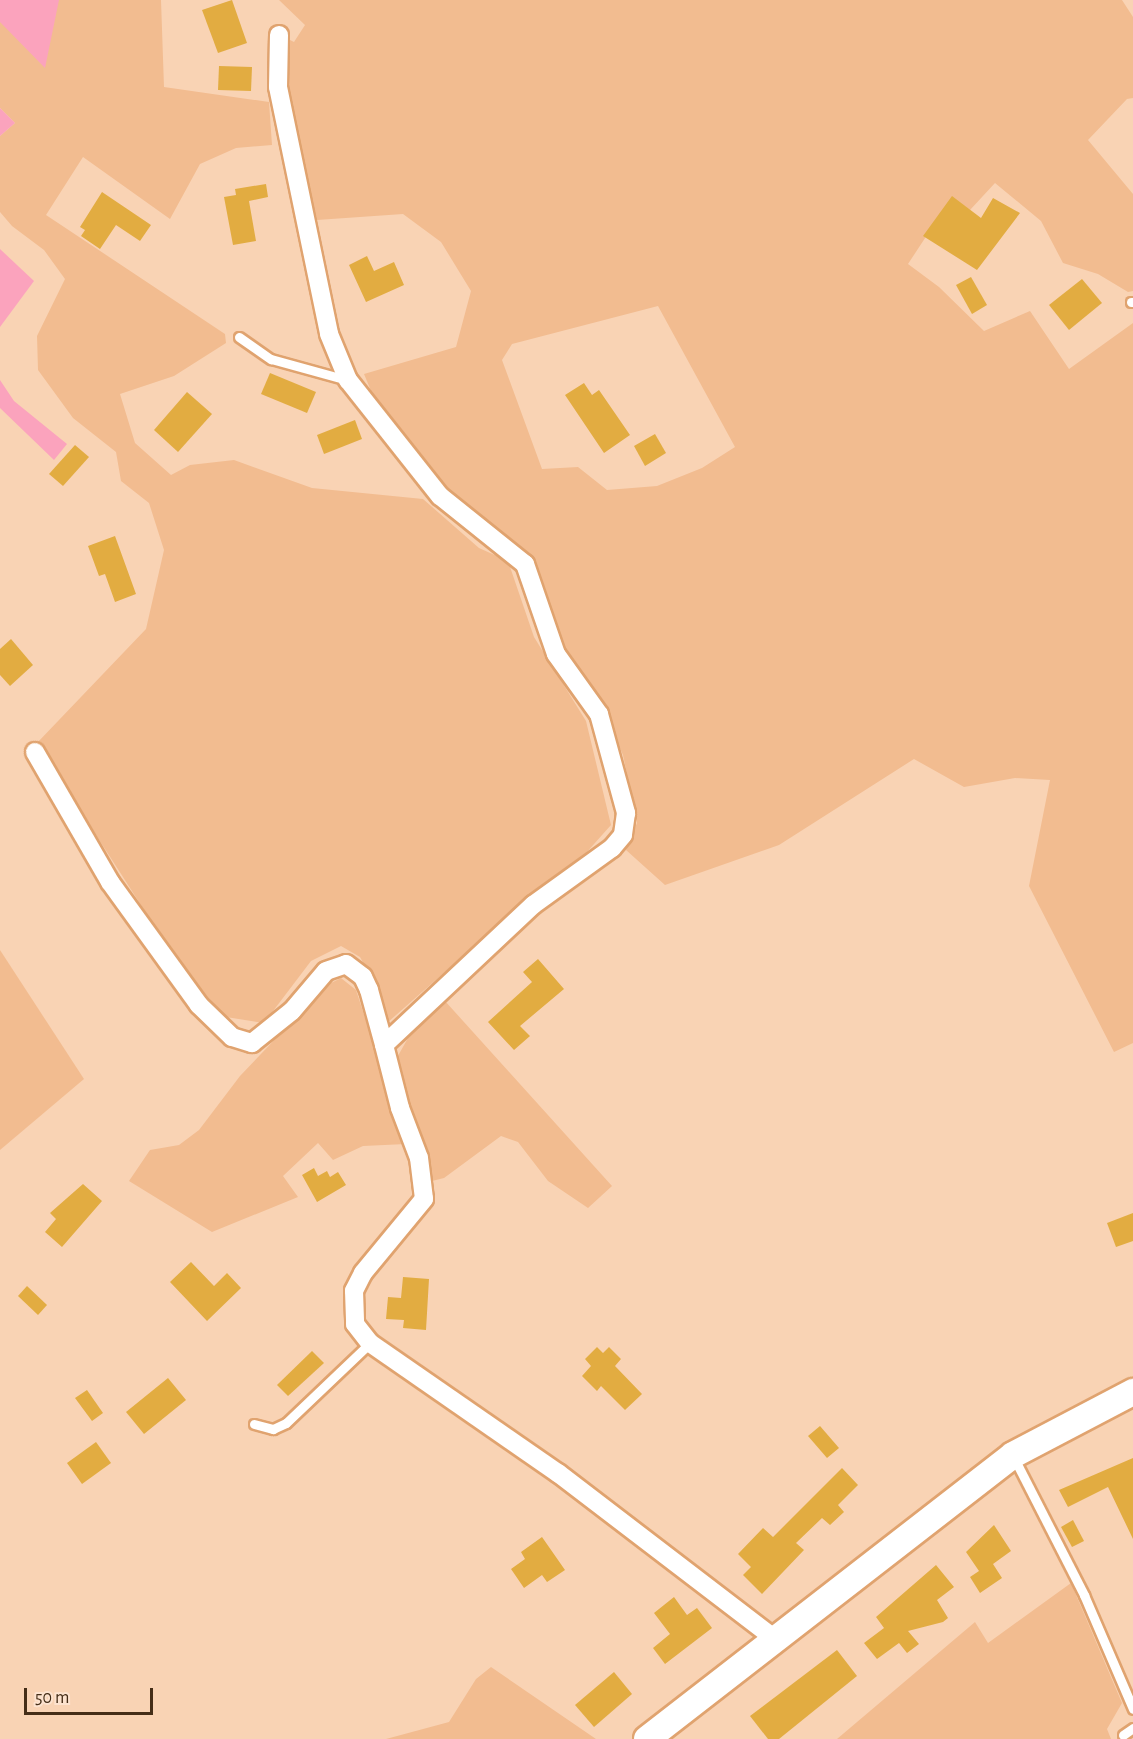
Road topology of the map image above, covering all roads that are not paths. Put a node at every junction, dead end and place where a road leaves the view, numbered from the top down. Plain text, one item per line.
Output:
1 (279, 35) dead end
2 (239, 337) dead end
3 (348, 380) junction
4 (35, 753) dead end
5 (384, 1045) junction
6 (370, 1342) junction
7 (1133, 1392) edge
8 (254, 1424) dead end
9 (1013, 1455) junction
10 (775, 1639) junction
11 (1133, 1709) edge
12 (1133, 1728) edge
13 (1123, 1735) dead end
14 (647, 1739) edge

1 - 3 street
2 - 3 lane
3 - 5 street
4 - 5 street
5 - 6 street
6 - 8 lane
6 - 10 street
7 - 9 street
9 - 10 street
9 - 11 lane
10 - 14 street
12 - 13 lane

